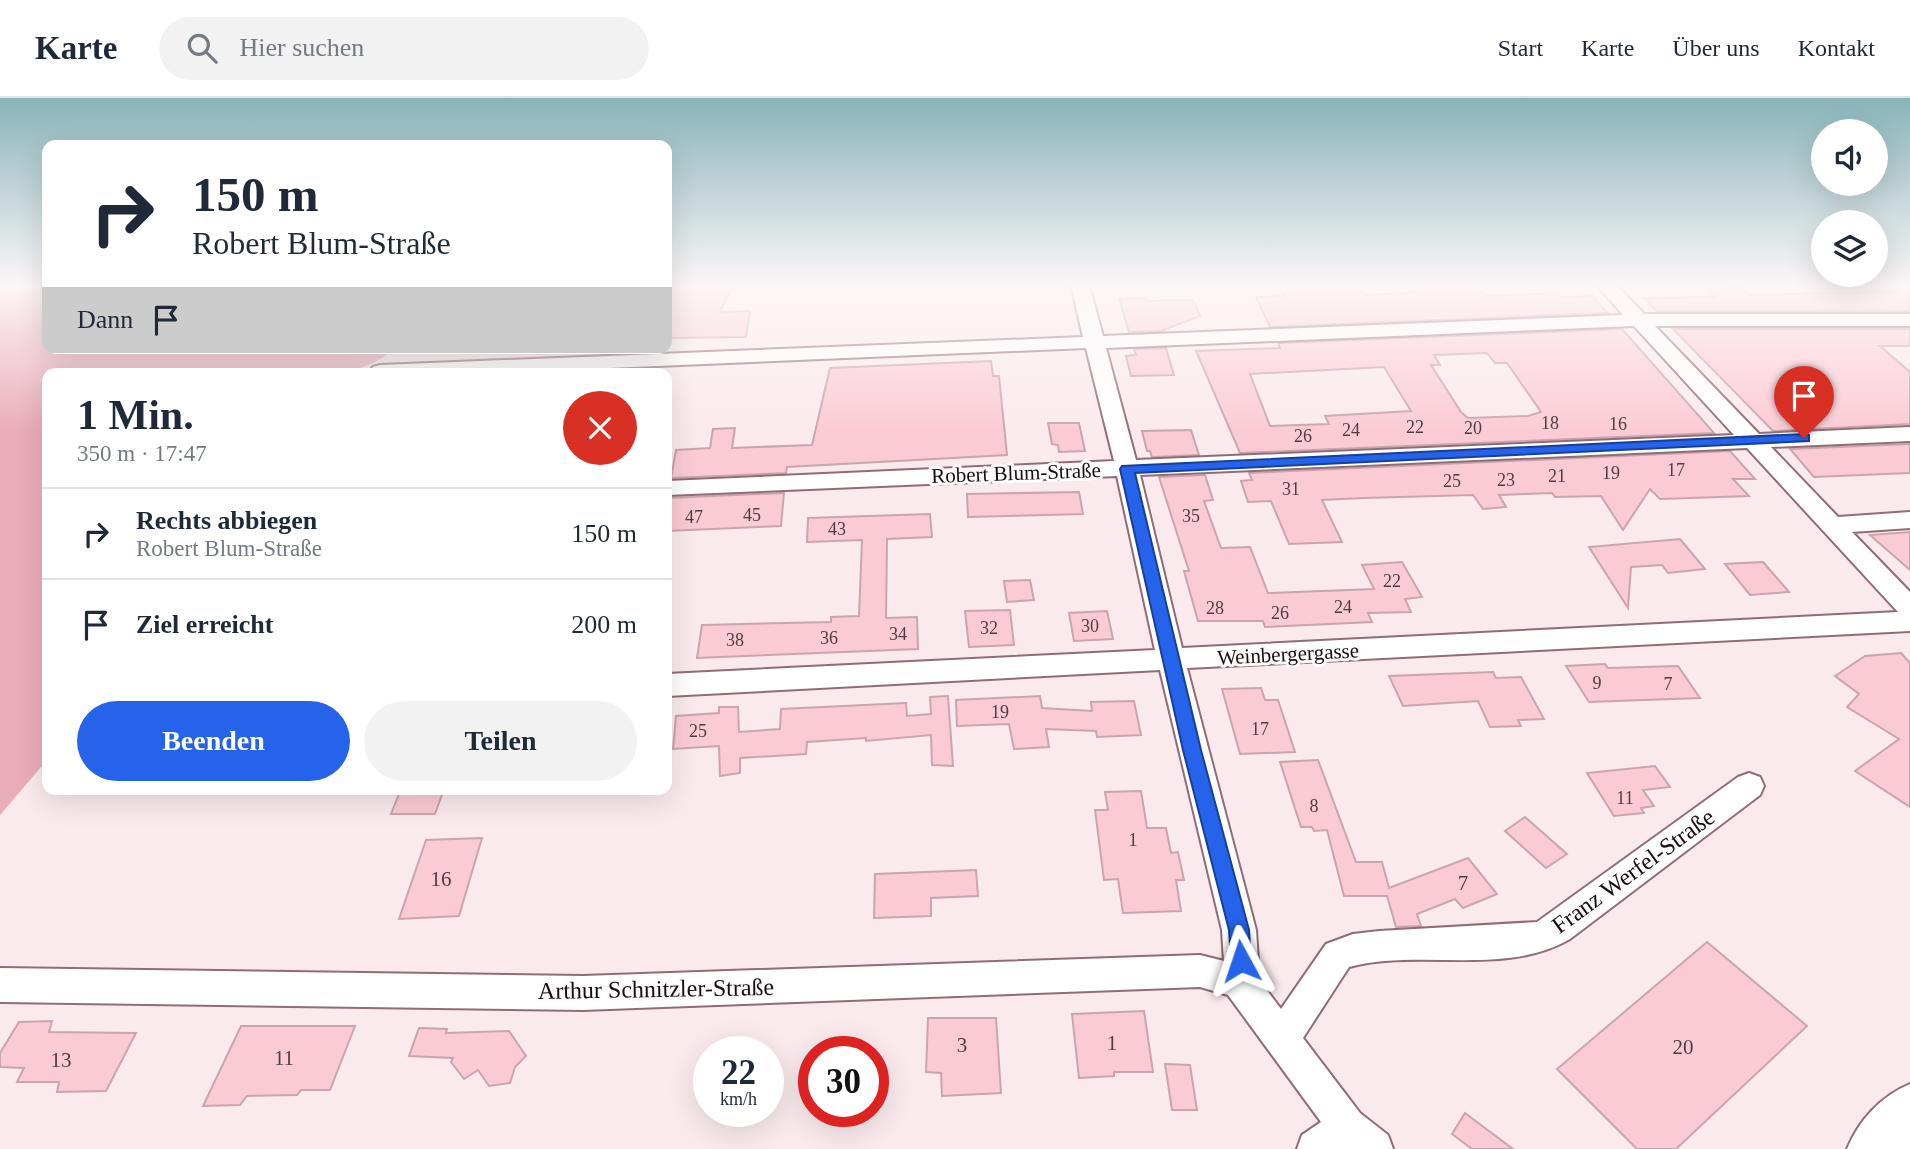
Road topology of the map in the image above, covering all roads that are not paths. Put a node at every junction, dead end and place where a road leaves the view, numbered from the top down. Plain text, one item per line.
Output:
1 (1094, 334) edge
2 (1276, 334) edge
3 (1652, 334) edge
4 (1096, 341) junction
5 (429, 368) edge
6 (1910, 434) edge
7 (1751, 440) junction
8 (1127, 469) junction
9 (672, 488) edge
10 (1910, 520) edge
11 (1831, 525) junction
12 (1910, 608) edge
13 (1910, 621) edge
14 (1172, 660) junction
15 (672, 685) edge
16 (1749, 786) dead end
17 (1241, 961) dead end
18 (0, 985) edge
19 (1282, 1039) junction
20 (1910, 1111) edge
21 (1360, 1137) edge
22 (1316, 1149) edge
23 (1875, 1149) edge

1 - 4 street
2 - 4 street
3 - 7 street
4 - 5 street
4 - 8 street
6 - 7 street, Robert Blum-Straße
7 - 8 street, Robert Blum-Straße
7 - 11 street
8 - 9 street, Robert Blum-Straße
8 - 14 street
10 - 11 street
11 - 12 street
13 - 14 street, Weinbergergasse
14 - 15 street, Weinbergergasse
14 - 17 street
16 - 19 street, Franz Werfel-Straße
18 - 19 street, Arthur Schnitzler-Straße
19 - 21 street
20 - 23 main road
21 - 22 street

